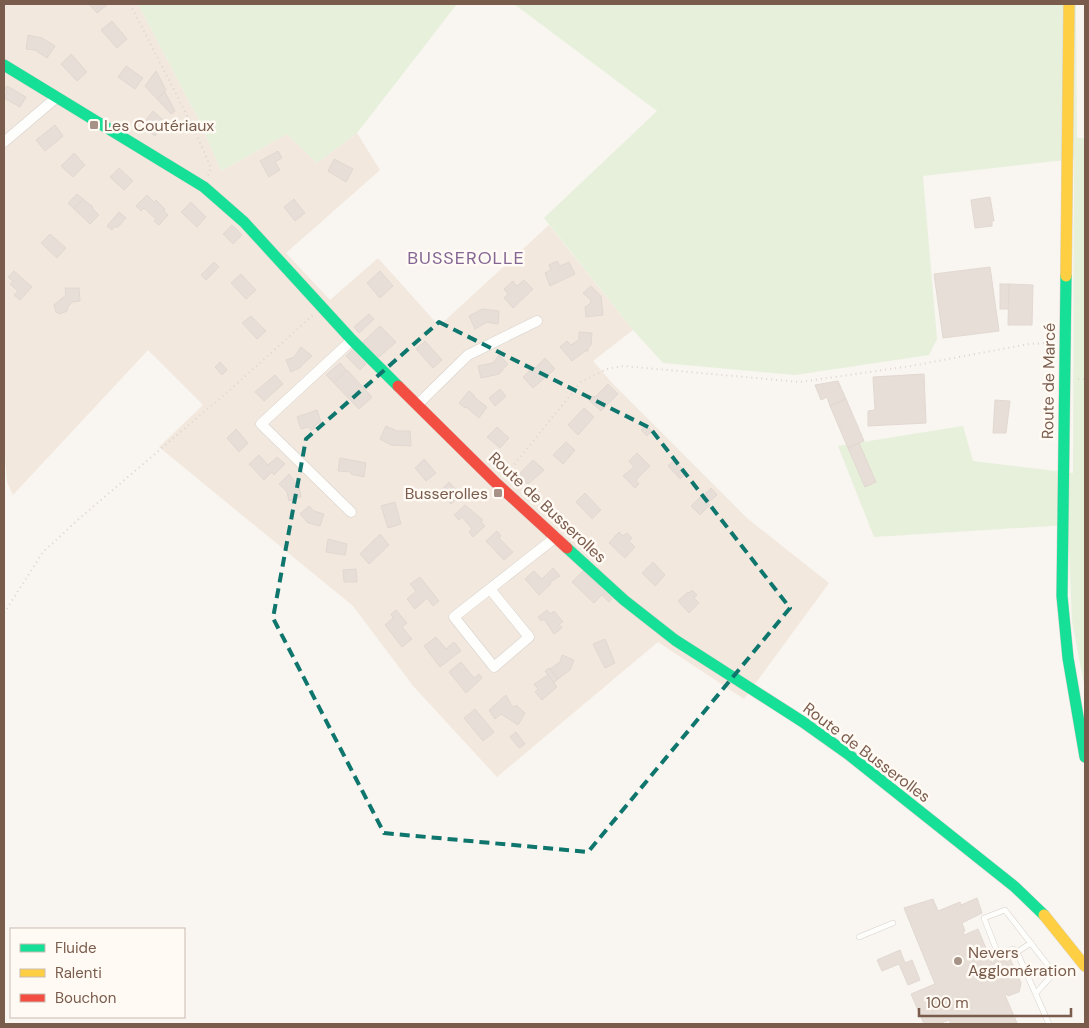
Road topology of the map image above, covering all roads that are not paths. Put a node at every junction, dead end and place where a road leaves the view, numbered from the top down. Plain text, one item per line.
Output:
1 (1070, 4) edge
2 (4, 66) edge
3 (57, 98) junction
4 (4, 142) edge
5 (537, 321) dead end
6 (352, 340) junction
7 (417, 406) junction
8 (352, 512) dead end
9 (556, 537) junction
10 (490, 590) junction
11 (1085, 757) edge
12 (893, 923) dead end
13 (859, 937) dead end
14 (1031, 942) junction
15 (1017, 952) junction
16 (1084, 963) edge
17 (1036, 993) junction
18 (1049, 1024) edge

1 - 11 main road, Route de Marcé
2 - 3 main road, Route de Busserolles
3 - 4 street
3 - 6 main road, Route de Busserolles
5 - 7 street
6 - 7 main road, Route de Busserolles
6 - 8 street
7 - 9 main road, Route de Busserolles
9 - 10 street
9 - 16 main road, Route de Busserolles
10 - 10 street
12 - 13 lane
14 - 15 lane
14 - 15 lane
14 - 17 lane
15 - 17 lane
17 - 18 lane

